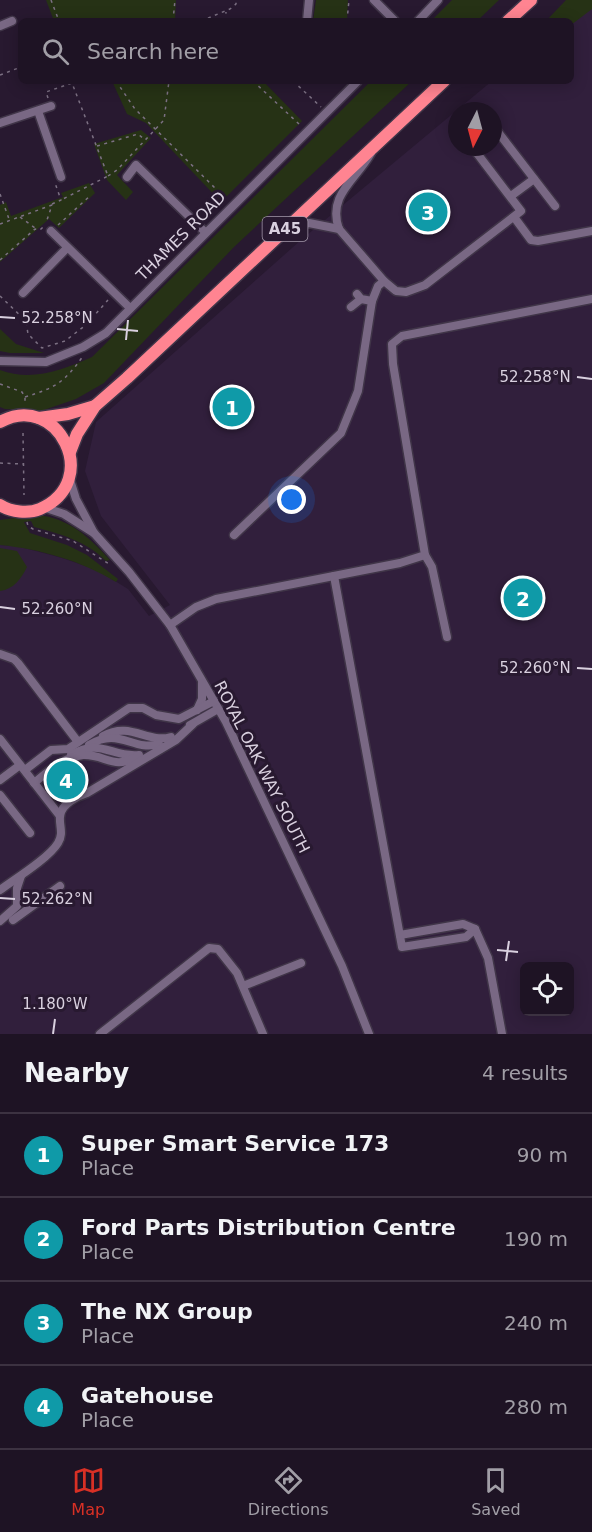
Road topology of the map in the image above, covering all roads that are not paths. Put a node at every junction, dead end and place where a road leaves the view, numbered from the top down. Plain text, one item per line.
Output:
1 (309, 0) edge
2 (374, 0) edge
3 (438, 0) edge
4 (531, 0) edge
5 (307, 18) edge
6 (392, 18) edge
7 (421, 18) edge
8 (511, 18) edge
9 (12, 21) dead end
10 (0, 26) edge
11 (355, 84) edge
12 (441, 84) edge
13 (51, 106) road end
14 (38, 111) junction
15 (0, 123) edge
16 (502, 137) edge
17 (378, 142) junction
18 (479, 156) edge
19 (62, 177) road end
20 (127, 177) dead end
21 (534, 179) junction
22 (511, 196) junction
23 (555, 206) dead end
24 (514, 217) junction
25 (339, 229) junction
26 (51, 231) road end
27 (592, 231) edge
28 (205, 232) junction
29 (281, 233) junction
30 (68, 248) junction
31 (384, 280) junction
32 (23, 293) dead end
33 (592, 299) edge
34 (372, 301) junction
35 (351, 307) dead end
36 (130, 308) junction
37 (0, 361) edge
38 (95, 406) junction
39 (0, 415) edge
40 (13, 418) junction
41 (39, 418) junction
42 (0, 422) edge
43 (70, 452) junction
44 (69, 477) junction
45 (0, 505) edge
46 (43, 507) junction
47 (0, 515) edge
48 (23, 517) junction
49 (94, 533) junction
50 (234, 535) dead end
51 (425, 555) junction
52 (334, 576) junction
53 (170, 625) junction
54 (447, 637) dead end
55 (0, 654) edge
56 (202, 680) junction
57 (216, 705) junction
58 (197, 711) junction
59 (193, 724) junction
60 (0, 739) edge
61 (157, 745) junction
62 (85, 746) junction
63 (23, 768) junction
64 (0, 780) edge
65 (34, 783) junction
66 (0, 795) edge
67 (60, 816) junction
68 (30, 833) dead end
69 (28, 869) junction
70 (60, 886) dead end
71 (0, 890) edge
72 (13, 920) junction
73 (0, 921) edge
74 (301, 963) dead end
75 (243, 986) junction
76 (100, 1034) edge
77 (263, 1034) edge
78 (369, 1034) edge
79 (502, 1034) edge

1 - 5 street
2 - 6 street
3 - 7 street
4 - 8 highway
9 - 10 street
11 - 28 street, THAMES ROAD
12 - 17 highway, A45
13 - 14 street
14 - 15 street
14 - 19 street
16 - 21 street
17 - 25 street
17 - 29 highway, A45
18 - 22 street
20 - 28 street
21 - 22 street
21 - 23 street
22 - 24 street
24 - 27 street
24 - 31 street
25 - 29 street
25 - 31 street
26 - 30 street
28 - 36 street, THAMES ROAD
29 - 38 highway, A45
30 - 32 street
30 - 36 street
31 - 34 street
33 - 51 street
34 - 35 street
34 - 50 street
36 - 37 street, THAMES ROAD
38 - 41 highway, A45
38 - 43 highway, A45
39 - 40 street
40 - 41 highway
40 - 42 highway
41 - 43 highway
43 - 44 highway
44 - 46 highway
44 - 49 street, ROYAL OAK WAY SOUTH
45 - 48 highway
46 - 48 highway
46 - 49 street, ROYAL OAK WAY SOUTH
47 - 48 highway
49 - 53 street, ROYAL OAK WAY SOUTH
51 - 52 street
51 - 54 street
52 - 53 street
52 - 79 street
53 - 56 street, ROYAL OAK WAY SOUTH
55 - 62 street
56 - 57 street, ROYAL OAK WAY SOUTH
56 - 58 street
57 - 58 street
57 - 59 street
57 - 78 street, ROYAL OAK WAY SOUTH
58 - 62 street
59 - 61 street
59 - 67 street
60 - 63 street
61 - 62 street
61 - 62 street
61 - 62 street
61 - 62 street
61 - 62 street
62 - 63 street
62 - 65 street
63 - 64 street
63 - 65 street
65 - 67 street
66 - 68 street
67 - 69 street
69 - 71 street
69 - 72 street
70 - 72 street
72 - 73 street
74 - 75 street
75 - 76 street
75 - 77 street

